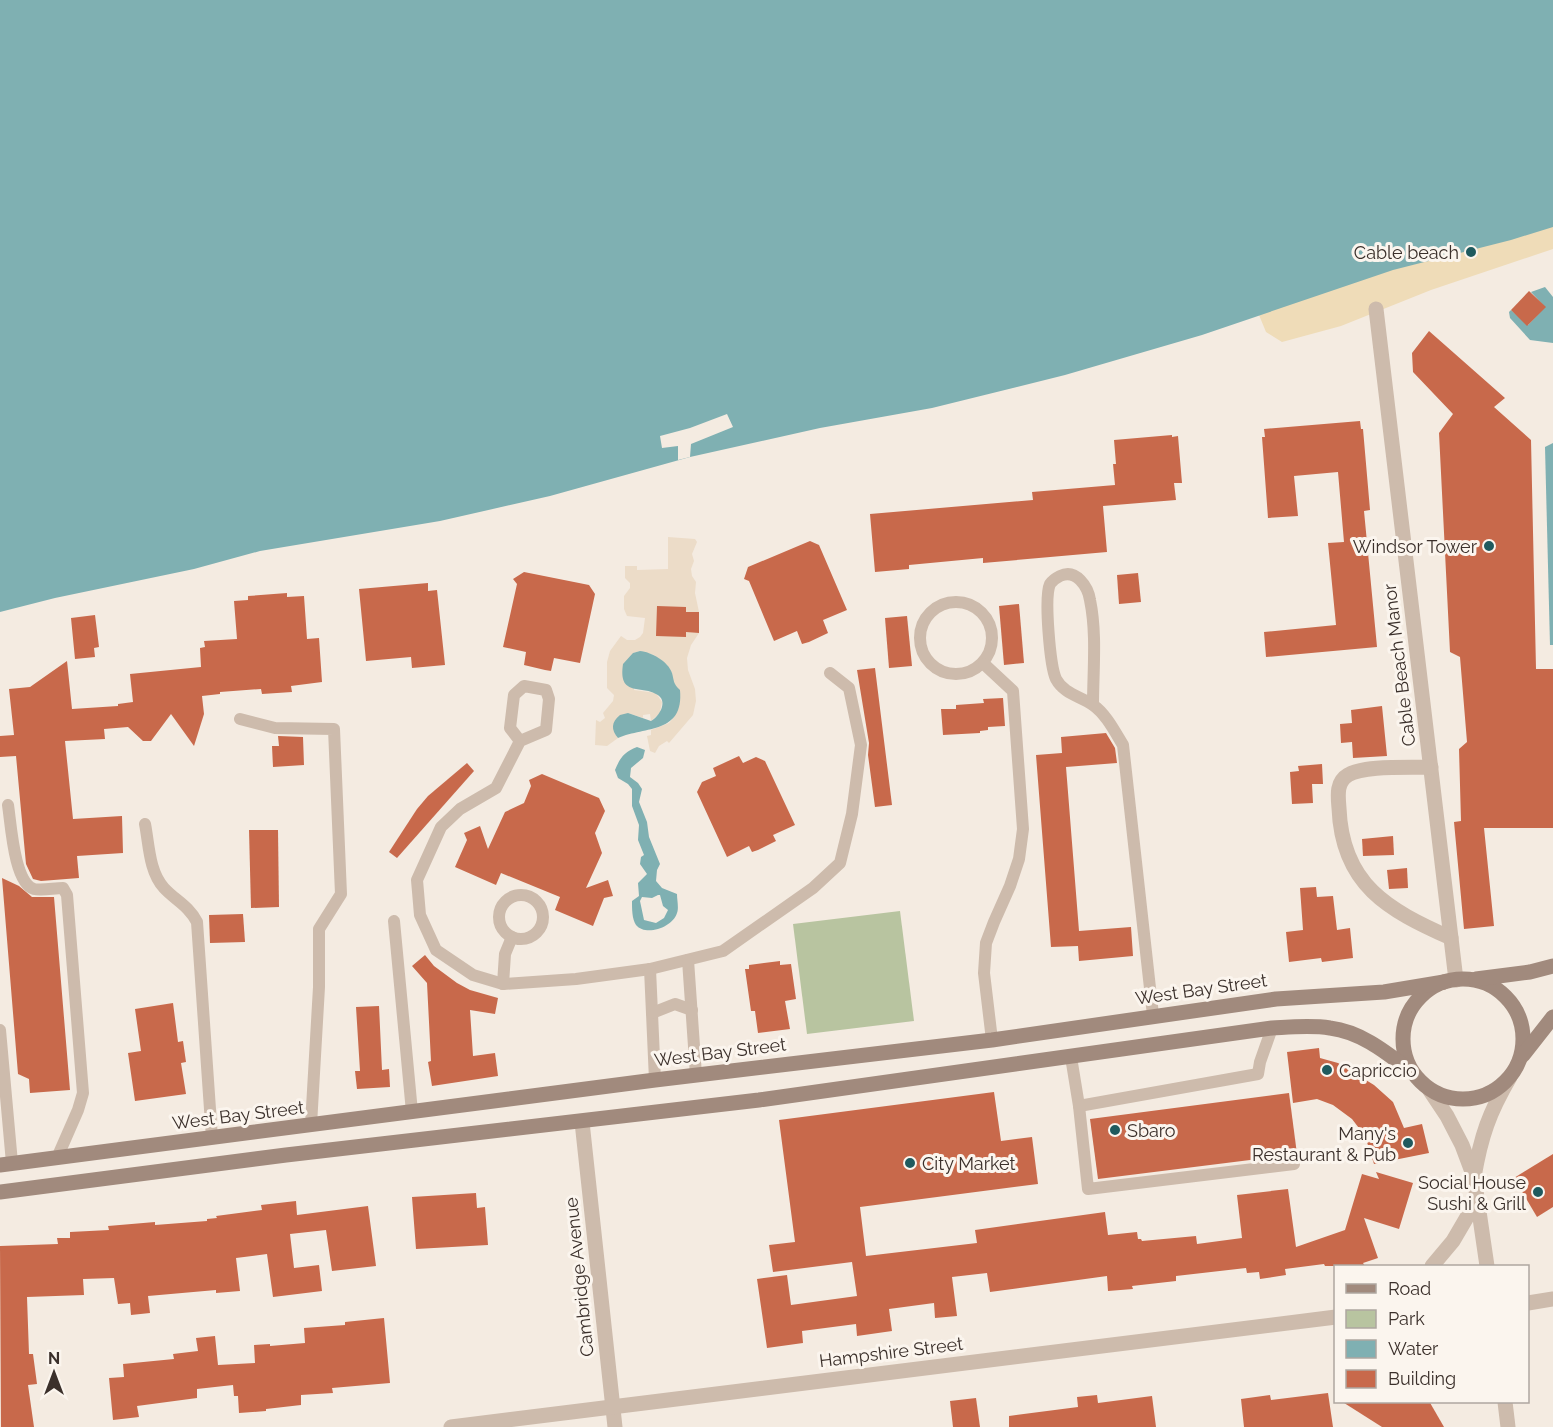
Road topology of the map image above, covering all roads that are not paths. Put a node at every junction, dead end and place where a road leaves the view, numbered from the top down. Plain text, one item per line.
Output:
1 (1376, 309) dead end
2 (984, 664) junction
3 (830, 673) dead end
4 (1093, 705) junction
5 (240, 719) dead end
6 (520, 741) junction
7 (1431, 767) junction
8 (8, 805) dead end
9 (145, 824) dead end
10 (394, 921) dead end
11 (512, 937) dead end
12 (1451, 938) junction
13 (688, 960) junction
14 (1553, 966) edge
15 (650, 969) junction
16 (1457, 980) junction
17 (503, 984) junction
18 (692, 1010) junction
19 (652, 1013) junction
20 (1153, 1015) junction
21 (1553, 1017) edge
22 (1272, 1028) junction
23 (0, 1030) edge
24 (992, 1040) junction
25 (1071, 1057) junction
26 (1521, 1059) junction
27 (1412, 1072) junction
28 (696, 1075) junction
29 (1510, 1077) junction
30 (654, 1080) junction
31 (1429, 1089) junction
32 (1079, 1106) junction
33 (412, 1112) junction
34 (582, 1122) junction
35 (311, 1125) junction
36 (212, 1137) junction
37 (57, 1158) junction
38 (6, 1164) edge
39 (1294, 1164) dead end
40 (1474, 1177) junction
41 (0, 1192) edge
42 (1477, 1200) junction
43 (1433, 1265) edge
44 (1487, 1265) edge
45 (1553, 1299) edge
46 (1529, 1303) edge
47 (1334, 1317) edge
48 (1505, 1403) edge
49 (613, 1406) junction
50 (451, 1427) edge
51 (615, 1427) edge
52 (1508, 1427) edge

1 - 7 street, Cable Beach Manor
2 - 2 lane
2 - 24 lane
3 - 13 lane
4 - 4 lane
4 - 20 lane
5 - 35 lane
6 - 6 lane
6 - 17 lane
7 - 12 street, Cable Beach Manor
7 - 12 street
8 - 37 lane
9 - 36 lane
10 - 33 lane
11 - 17 lane
12 - 16 street, Cable Beach Manor
13 - 15 lane
13 - 18 lane
14 - 16 main road, West Bay Street
15 - 17 lane
15 - 19 lane
16 - 20 main road, West Bay Street
16 - 26 main road
16 - 27 main road
18 - 19 lane
18 - 28 lane
19 - 30 lane
20 - 24 main road, West Bay Street
21 - 26 main road
22 - 25 main road
22 - 27 main road
22 - 32 lane
23 - 38 lane
24 - 28 main road, West Bay Street
25 - 32 lane
25 - 34 main road
26 - 29 main road
27 - 31 main road
28 - 30 main road, West Bay Street
29 - 31 main road
29 - 40 street
30 - 33 main road, West Bay Street
31 - 40 street
32 - 39 lane
33 - 35 main road, West Bay Street
34 - 41 main road
34 - 49 street, Cambridge Avenue
35 - 36 main road, West Bay Street
36 - 37 main road, West Bay Street
37 - 38 main road, West Bay Street
40 - 42 street
42 - 43 street
42 - 44 street
45 - 46 street
47 - 49 street, Hampshire Street
48 - 52 street
49 - 50 street, Hampshire Street
49 - 51 street, Cambridge Avenue

